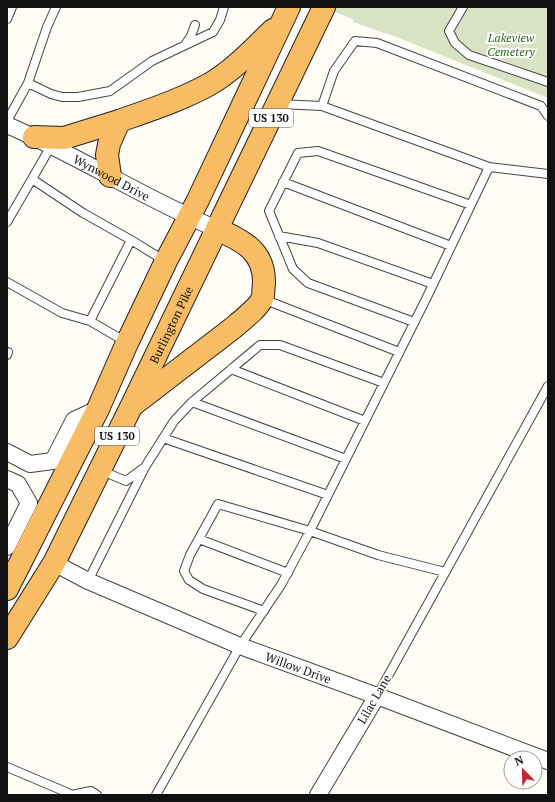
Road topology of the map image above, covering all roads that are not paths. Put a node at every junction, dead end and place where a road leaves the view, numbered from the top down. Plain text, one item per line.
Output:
1 (12, 7) edge
2 (56, 7) edge
3 (224, 7) edge
4 (324, 7) edge
5 (463, 7) edge
6 (285, 15) edge
7 (7, 19) edge
8 (195, 25) dead end
9 (184, 46) junction
10 (548, 82) edge
11 (28, 83) junction
12 (278, 104) junction
13 (322, 106) junction
14 (548, 116) edge
15 (119, 121) junction
16 (8, 125) edge
17 (42, 141) junction
18 (489, 167) junction
19 (548, 174) edge
20 (110, 176) junction
21 (32, 179) junction
22 (283, 182) junction
23 (471, 205) junction
24 (189, 218) junction
25 (7, 222) edge
26 (217, 229) junction
27 (279, 236) junction
28 (131, 240) junction
29 (452, 246) junction
30 (166, 261) junction
31 (7, 282) edge
32 (433, 284) junction
33 (262, 299) junction
34 (90, 321) junction
35 (414, 322) junction
36 (127, 343) junction
37 (399, 352) junction
38 (231, 369) junction
39 (384, 383) junction
40 (548, 386) edge
41 (192, 402) junction
42 (132, 406) junction
43 (98, 409) junction
44 (365, 421) junction
45 (163, 438) junction
46 (7, 452) edge
47 (346, 459) junction
48 (145, 467) junction
49 (99, 470) junction
50 (7, 479) edge
51 (328, 495) junction
52 (310, 531) junction
53 (199, 539) junction
54 (7, 546) edge
55 (54, 563) junction
56 (445, 572) junction
57 (288, 573) junction
58 (88, 581) junction
59 (7, 589) edge
60 (264, 611) junction
61 (7, 638) edge
62 (240, 646) junction
63 (377, 696) junction
64 (548, 761) edge
65 (7, 767) edge
66 (71, 795) edge
67 (97, 795) edge
68 (156, 795) edge
69 (318, 795) edge

1 - 7 lane
2 - 11 lane
3 - 9 lane
4 - 12 highway, Burlington Pike / US 130
5 - 10 lane
6 - 15 highway
6 - 24 highway, US 130
8 - 9 lane
9 - 11 lane
11 - 16 lane
12 - 13 lane
12 - 26 highway, Burlington Pike / US 130
13 - 14 lane
13 - 18 lane
15 - 17 highway
15 - 20 highway
16 - 17 street, Wynwood Drive
17 - 20 street, Wynwood Drive
17 - 21 lane
18 - 19 lane
18 - 23 lane
20 - 24 street, Wynwood Drive
21 - 25 lane
21 - 28 lane
22 - 23 lane
22 - 27 lane
22 - 29 lane
23 - 29 lane
24 - 26 street, Wynwood Drive
24 - 30 highway, US 130
26 - 33 highway
26 - 42 highway, Burlington Pike / US 130
27 - 32 lane
27 - 35 lane
28 - 30 lane
28 - 34 lane
29 - 32 lane
30 - 36 highway, US 130
31 - 34 lane
32 - 35 lane
33 - 37 lane
33 - 42 highway
34 - 36 lane
35 - 37 lane
36 - 43 highway, US 130
37 - 39 lane
38 - 39 lane
38 - 41 lane
38 - 44 lane
39 - 44 lane
40 - 56 lane, Lilac Lane
41 - 45 lane
41 - 47 lane
42 - 49 highway, Burlington Pike / US 130
43 - 46 street
43 - 59 highway, US 130
44 - 47 lane
45 - 48 lane
45 - 51 lane
47 - 51 lane
48 - 49 lane
48 - 58 lane
49 - 55 highway, Burlington Pike / US 130
50 - 54 street
51 - 52 lane
52 - 53 lane
52 - 56 lane
52 - 57 lane
53 - 57 lane
53 - 60 lane
55 - 58 street, Willow Drive
55 - 61 highway, Burlington Pike / US 130
56 - 63 lane, Lilac Lane
57 - 60 lane
58 - 62 street, Willow Drive
60 - 62 lane
62 - 63 street, Willow Drive
62 - 68 lane
63 - 64 street, Willow Drive
63 - 69 street, Lilac Lane
65 - 66 lane
66 - 67 lane

